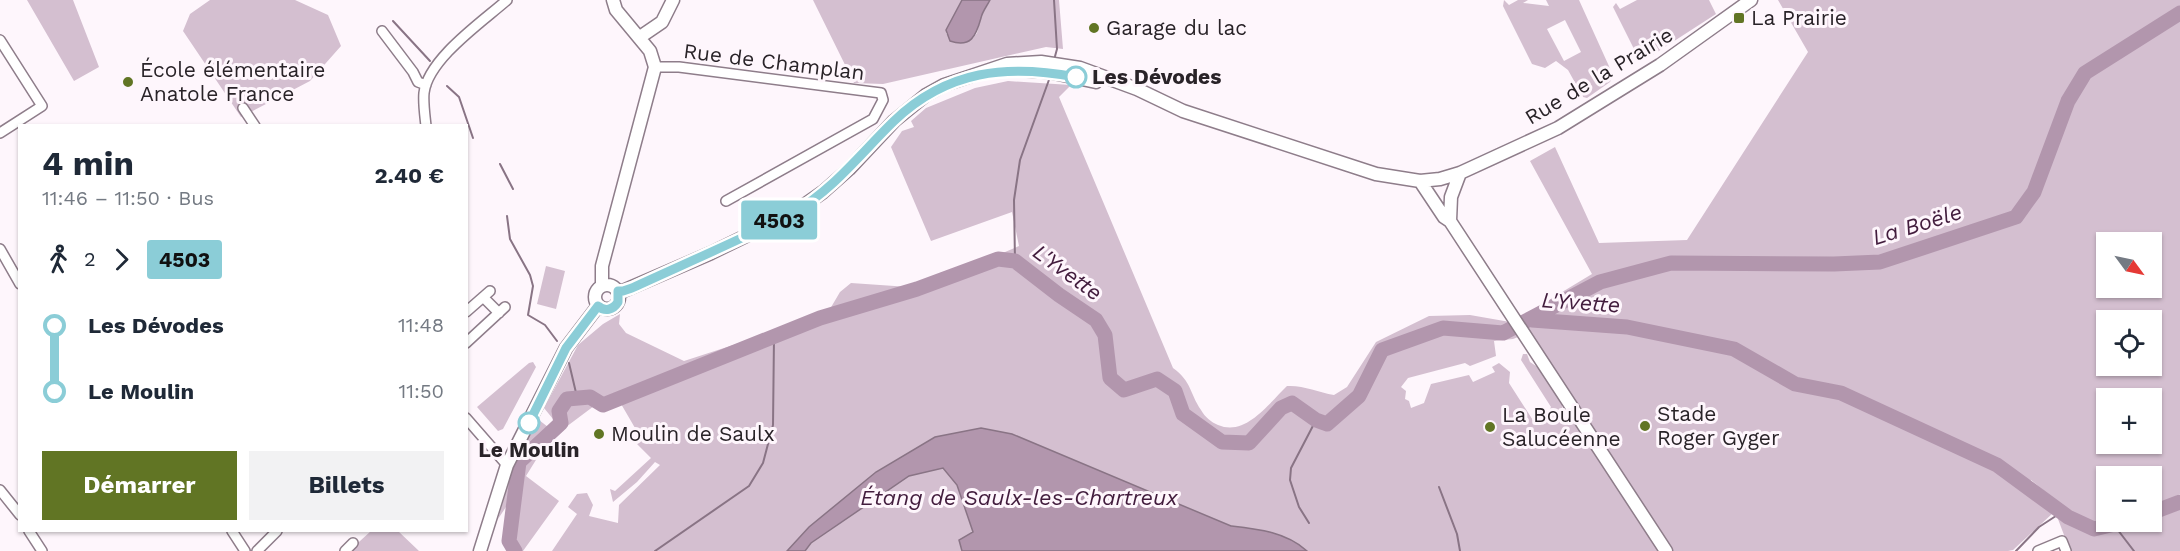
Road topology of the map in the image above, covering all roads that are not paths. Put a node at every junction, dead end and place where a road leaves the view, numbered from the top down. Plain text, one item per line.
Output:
1 (507, 0) edge
2 (613, 0) edge
3 (673, 0) edge
4 (1751, 0) edge
5 (382, 31) dead end
6 (640, 37) junction
7 (0, 40) edge
8 (655, 68) junction
9 (426, 85) junction
10 (243, 108) dead end
11 (254, 124) edge
12 (426, 124) edge
13 (0, 133) edge
14 (1460, 173) junction
15 (1420, 181) junction
16 (726, 201) dead end
17 (1450, 221) junction
18 (0, 249) edge
19 (18, 280) edge
20 (602, 286) junction
21 (618, 291) junction
22 (598, 306) junction
23 (468, 310) edge
24 (468, 339) edge
25 (468, 420) edge
26 (507, 465) junction
27 (0, 490) edge
28 (18, 512) edge
29 (30, 532) edge
30 (233, 532) edge
31 (277, 532) edge
32 (353, 543) dead end
33 (42, 551) edge
34 (245, 551) edge
35 (257, 551) edge
36 (345, 551) edge
37 (480, 551) edge
38 (1666, 551) edge
39 (2038, 551) edge
40 (2066, 551) edge

1 - 9 street
2 - 6 street
3 - 6 street
4 - 14 street, Rue de la Prairie
5 - 9 street
6 - 8 street
7 - 13 street
8 - 16 street, Rue de Champlan
8 - 20 street
9 - 12 street
10 - 11 street
14 - 15 street, Rue de la Prairie
14 - 17 street
15 - 17 street
15 - 21 street, Rue de la Prairie
17 - 38 street
18 - 19 street
20 - 21 street
20 - 22 street
21 - 22 street
22 - 26 street
23 - 24 street
25 - 26 street
26 - 37 street
27 - 28 street
29 - 33 street
30 - 34 street
31 - 35 street
32 - 36 street
39 - 40 street

